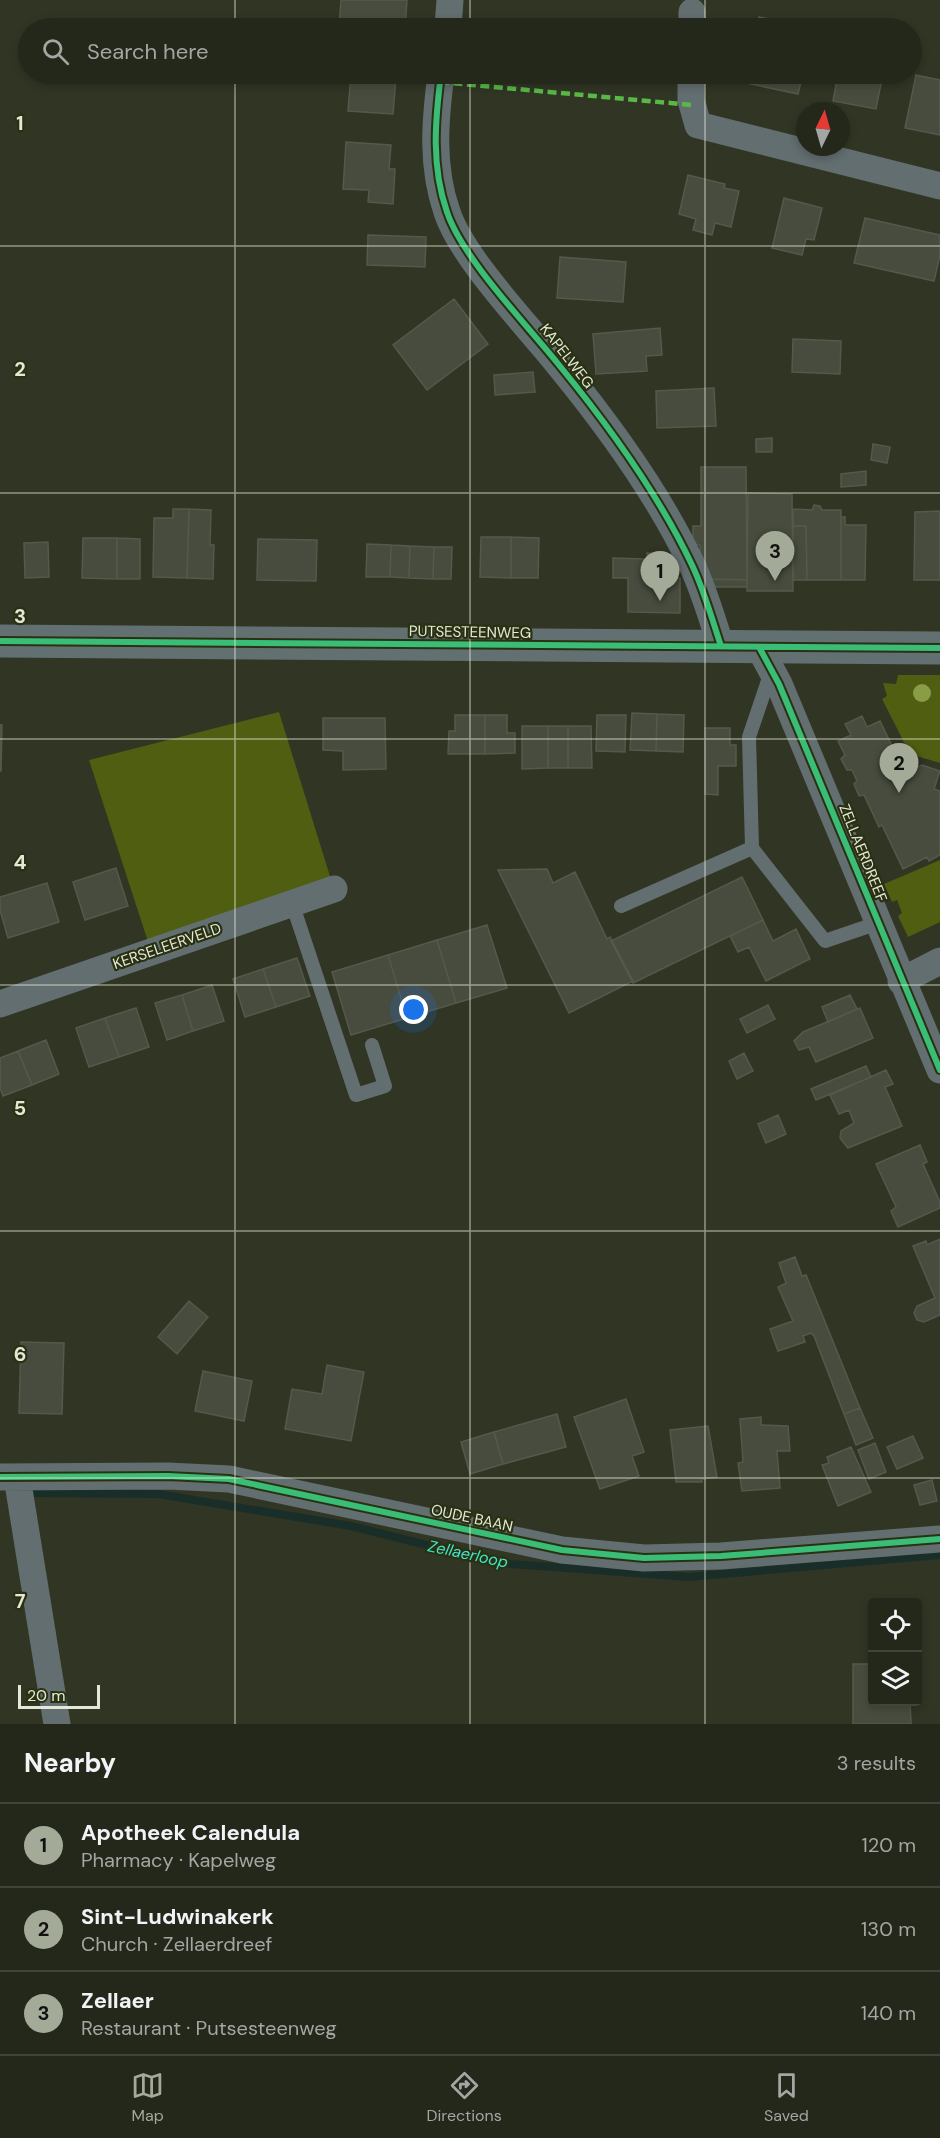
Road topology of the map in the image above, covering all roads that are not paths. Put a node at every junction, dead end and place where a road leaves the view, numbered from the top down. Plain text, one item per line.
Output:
1 (450, 0) edge
2 (448, 18) edge
3 (440, 84) edge
4 (691, 84) edge
5 (940, 186) edge
6 (0, 641) edge
7 (721, 646) junction
8 (940, 648) edge
9 (765, 658) junction
10 (752, 848) junction
11 (334, 889) dead end
12 (292, 903) junction
13 (621, 906) dead end
14 (878, 923) junction
15 (940, 961) edge
16 (901, 981) junction
17 (0, 1004) edge
18 (372, 1045) dead end
19 (940, 1070) edge
20 (8, 1477) edge
21 (940, 1539) edge
22 (57, 1724) edge

1 - 2 street
3 - 7 street, KAPELWEG
4 - 5 street
6 - 7 main road, PUTSESTEENWEG
7 - 9 main road, PUTSESTEENWEG
8 - 9 main road, PUTSESTEENWEG
9 - 10 lane
9 - 14 street, ZELLAERDREEF
10 - 13 lane
10 - 14 lane
11 - 12 street, KERSELEERVELD
12 - 17 street, KERSELEERVELD
12 - 18 lane
14 - 16 street, ZELLAERDREEF
15 - 16 street
16 - 19 street, ZELLAERDREEF
20 - 21 street, OUDE BAAN
20 - 22 street, OUDE BAAN

